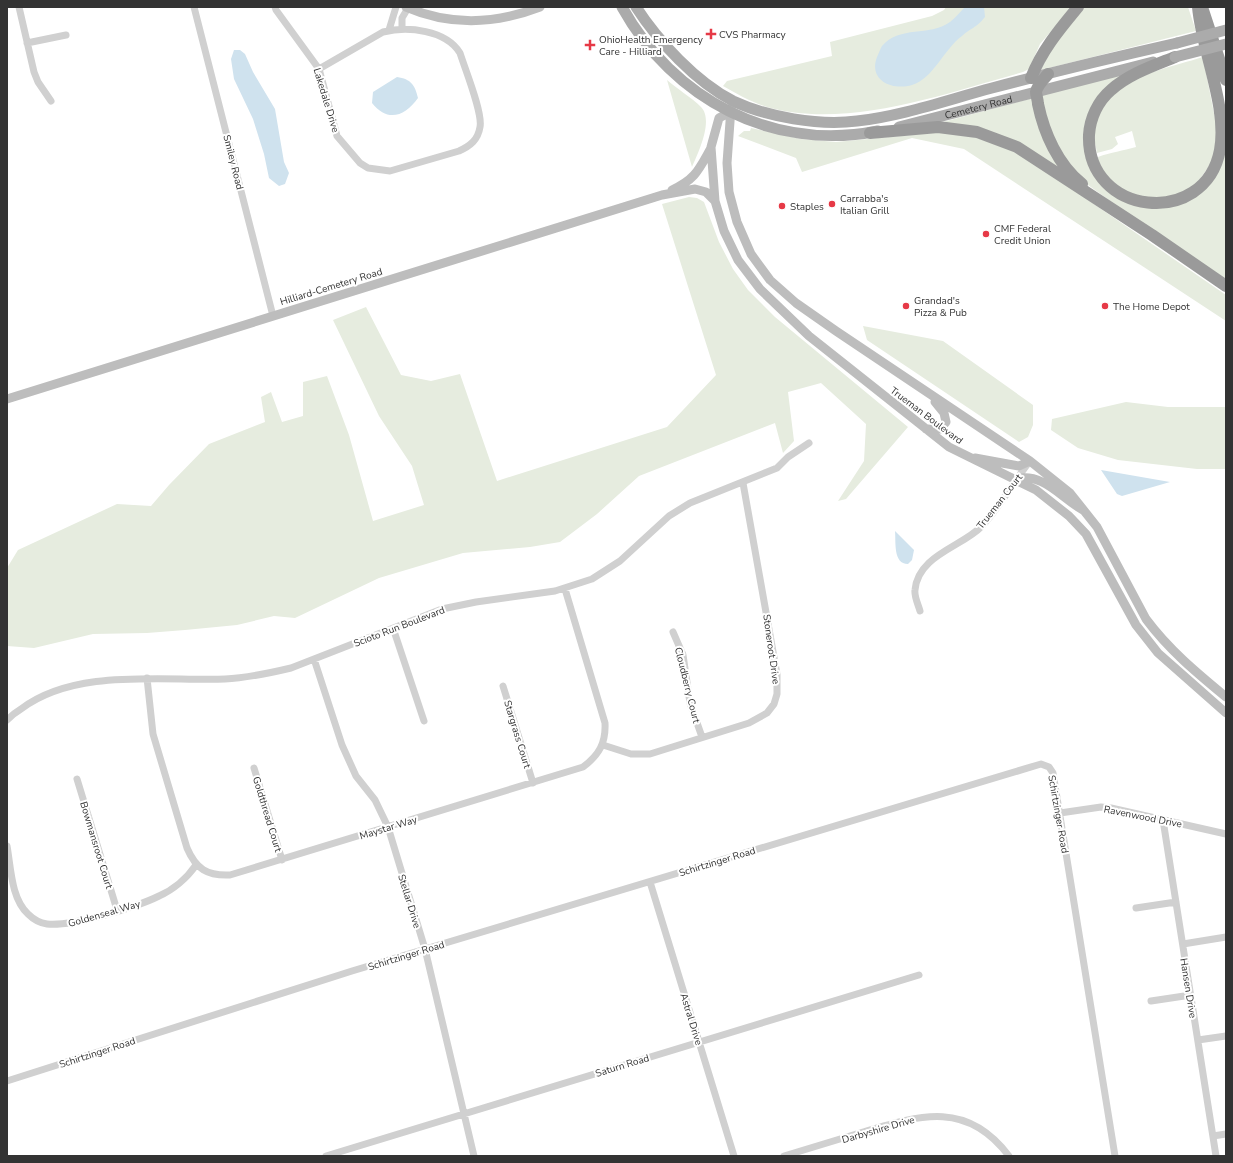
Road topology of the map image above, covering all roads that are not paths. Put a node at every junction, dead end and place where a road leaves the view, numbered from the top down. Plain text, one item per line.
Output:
1 (19, 7) edge
2 (194, 7) edge
3 (275, 7) edge
4 (396, 7) edge
5 (540, 7) edge
6 (622, 7) edge
7 (636, 7) edge
8 (1078, 7) edge
9 (1198, 7) edge
10 (1202, 7) edge
11 (407, 8) edge
12 (389, 30) junction
13 (402, 30) junction
14 (1226, 30) edge
15 (66, 35) dead end
16 (27, 43) junction
17 (1226, 44) edge
18 (1175, 57) junction
19 (319, 69) junction
20 (1048, 74) junction
21 (1031, 78) junction
22 (1226, 80) edge
23 (1036, 92) junction
24 (51, 100) dead end
25 (733, 101) junction
26 (730, 112) junction
27 (870, 133) junction
28 (711, 147) junction
29 (662, 195) junction
30 (715, 201) junction
31 (1152, 235) junction
32 (1226, 286) edge
33 (796, 303) junction
34 (777, 306) junction
35 (274, 316) junction
36 (922, 390) junction
37 (7, 399) edge
38 (926, 429) junction
39 (809, 442) dead end
40 (966, 457) junction
41 (1030, 461) junction
42 (1016, 479) junction
43 (743, 483) junction
44 (1086, 512) junction
45 (564, 589) junction
46 (920, 610) dead end
47 (393, 628) junction
48 (674, 632) dead end
49 (314, 659) junction
50 (147, 678) junction
51 (503, 686) dead end
52 (1226, 697) edge
53 (1226, 713) edge
54 (8, 718) edge
55 (424, 721) dead end
56 (702, 737) junction
57 (603, 745) junction
58 (254, 768) dead end
59 (77, 779) dead end
60 (533, 783) junction
61 (1060, 813) junction
62 (1163, 820) junction
63 (388, 828) junction
64 (1226, 834) edge
65 (7, 846) edge
66 (282, 860) junction
67 (196, 865) junction
68 (650, 882) junction
69 (1176, 902) junction
70 (1136, 908) dead end
71 (117, 910) junction
72 (1226, 937) edge
73 (1183, 944) junction
74 (424, 950) junction
75 (919, 975) dead end
76 (1191, 995) junction
77 (1151, 1001) dead end
78 (1226, 1036) edge
79 (1198, 1040) junction
80 (699, 1042) junction
81 (7, 1081) edge
82 (464, 1114) junction
83 (1226, 1134) edge
84 (1213, 1136) junction
85 (326, 1156) edge
86 (474, 1156) edge
87 (734, 1156) edge
88 (784, 1156) edge
89 (1009, 1156) edge
90 (1115, 1156) edge
91 (1216, 1156) edge

1 - 16 street
2 - 35 street, Smiley Road
3 - 19 street, Lakedale Drive
4 - 12 street
5 - 11 main road
6 - 26 main road, Cemetery Road
7 - 25 main road, Cemetery Road
8 - 21 highway
9 - 18 highway
10 - 22 highway
11 - 13 street
12 - 13 street
12 - 19 street
13 - 19 street, Lakedale Drive
14 - 20 main road, Cemetery Road, bridge
15 - 16 street
16 - 24 street
17 - 18 main road, Cemetery Road, bridge
18 - 23 main road, Cemetery Road
20 - 21 main road, Cemetery Road
20 - 23 highway
21 - 25 main road, Cemetery Road
23 - 27 main road, Cemetery Road
23 - 31 highway
25 - 26 main road, Trueman Boulevard
26 - 27 main road, Cemetery Road
26 - 28 main road, Trueman Boulevard
26 - 33 main road, Trueman Boulevard
27 - 31 highway
28 - 29 main road, Hilliard-Cemetery Road
28 - 30 main road, Trueman Boulevard
29 - 30 main road, Hilliard-Cemetery Road
29 - 35 main road, Hilliard-Cemetery Road
30 - 34 main road, Trueman Boulevard
31 - 32 highway
33 - 34 main road
33 - 36 main road, Trueman Boulevard
34 - 38 main road, Trueman Boulevard
35 - 37 main road, Hilliard-Cemetery Road
36 - 38 main road
36 - 41 main road, Trueman Boulevard
38 - 40 main road, Trueman Boulevard
39 - 43 street, Scioto Run Boulevard
40 - 41 main road
40 - 42 main road, Trueman Boulevard
41 - 42 street, Trueman Court
41 - 44 main road, Trueman Boulevard
42 - 44 main road
42 - 46 street, Trueman Court
42 - 53 main road, Trueman Boulevard
43 - 45 street, Scioto Run Boulevard
43 - 56 street, Stoneroot Drive
44 - 52 main road, Trueman Boulevard
45 - 47 street, Scioto Run Boulevard
45 - 57 street
47 - 49 street, Scioto Run Boulevard
47 - 55 street
48 - 56 street, Cloudberry Court
49 - 50 street, Scioto Run Boulevard
49 - 63 street, Stellar Drive
50 - 54 street, Scioto Run Boulevard
50 - 67 street
51 - 60 street, Stargrass Court
56 - 57 street, Stoneroot Drive
57 - 60 street, Maystar Way
58 - 66 street, Goldthread Court
59 - 71 street, Bowmansroot Court
60 - 63 street, Maystar Way
61 - 62 street, Ravenwood Drive
61 - 68 street, Schirtzinger Road
61 - 90 street, Schirtzinger Road
62 - 64 street, Ravenwood Drive
62 - 69 street, Hansen Drive
63 - 66 street, Maystar Way
63 - 74 street, Stellar Drive
65 - 71 street, Goldenseal Way
66 - 67 street, Maystar Way
67 - 71 street, Goldenseal Way
68 - 74 street, Schirtzinger Road
68 - 80 street, Astral Drive
69 - 70 street
69 - 73 street, Hansen Drive
72 - 73 street
73 - 76 street, Hansen Drive
74 - 81 street, Schirtzinger Road
74 - 82 street, Stellar Drive
75 - 80 street, Saturn Road
76 - 77 street
76 - 79 street, Hansen Drive
78 - 79 street
79 - 84 street, Hansen Drive
80 - 82 street, Saturn Road
80 - 87 street, Astral Drive
82 - 85 street, Saturn Road
82 - 86 street, Stellar Drive
83 - 84 street
84 - 91 street, Hansen Drive
88 - 89 street, Darbyshire Drive

